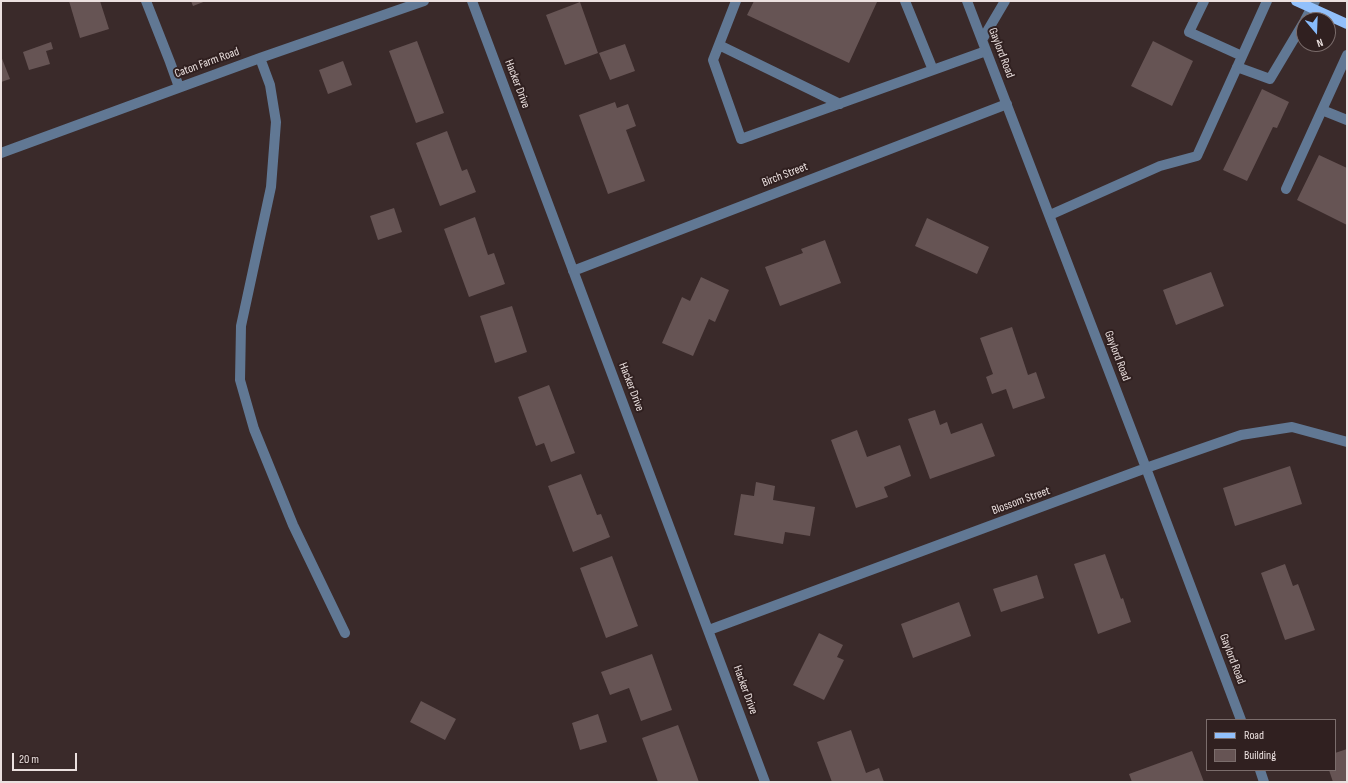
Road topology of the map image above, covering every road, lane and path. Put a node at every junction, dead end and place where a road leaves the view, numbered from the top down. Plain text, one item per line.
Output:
1 (146, 1) edge
2 (424, 1) edge
3 (472, 1) edge
4 (736, 1) edge
5 (905, 1) edge
6 (967, 1) edge
7 (1005, 1) edge
8 (1204, 1) edge
9 (1267, 1) edge
10 (1296, 1) edge
11 (1314, 5) edge
12 (1347, 24) edge
13 (1296, 35) edge
14 (982, 40) junction
15 (720, 45) junction
16 (986, 51) junction
17 (1347, 55) edge
18 (1242, 56) junction
19 (260, 58) junction
20 (1237, 67) junction
21 (933, 70) junction
22 (179, 87) junction
23 (840, 104) junction
24 (1007, 104) junction
25 (1322, 110) junction
26 (1347, 120) edge
27 (1, 153) edge
28 (1286, 189) dead end
29 (1050, 215) junction
30 (573, 271) junction
31 (1347, 442) edge
32 (1146, 468) junction
33 (709, 630) junction
34 (345, 633) dead end
35 (1241, 719) edge
36 (1260, 771) edge
37 (765, 782) edge
38 (1264, 782) edge

1 - 22 street
2 - 19 street, Caton Farm Road
3 - 30 street, Hacker Drive
4 - 15 street
5 - 21 street
6 - 14 street, Gaylord Road
7 - 14 street
8 - 18 street
9 - 18 street
10 - 11 main road
11 - 12 main road
13 - 20 street
14 - 16 street, Gaylord Road
15 - 23 street
15 - 23 street
16 - 21 street
16 - 24 street, Gaylord Road
17 - 25 street
18 - 20 street
19 - 22 street, Caton Farm Road
19 - 34 street
20 - 29 street
21 - 23 street
22 - 27 street, Caton Farm Road
24 - 29 street, Gaylord Road
24 - 30 street, Birch Street
25 - 26 street
25 - 28 street
29 - 32 street, Gaylord Road
30 - 33 street, Hacker Drive
31 - 32 street, Blossom Street
32 - 33 street, Blossom Street
32 - 35 street, Gaylord Road
33 - 37 street, Hacker Drive
36 - 38 street

